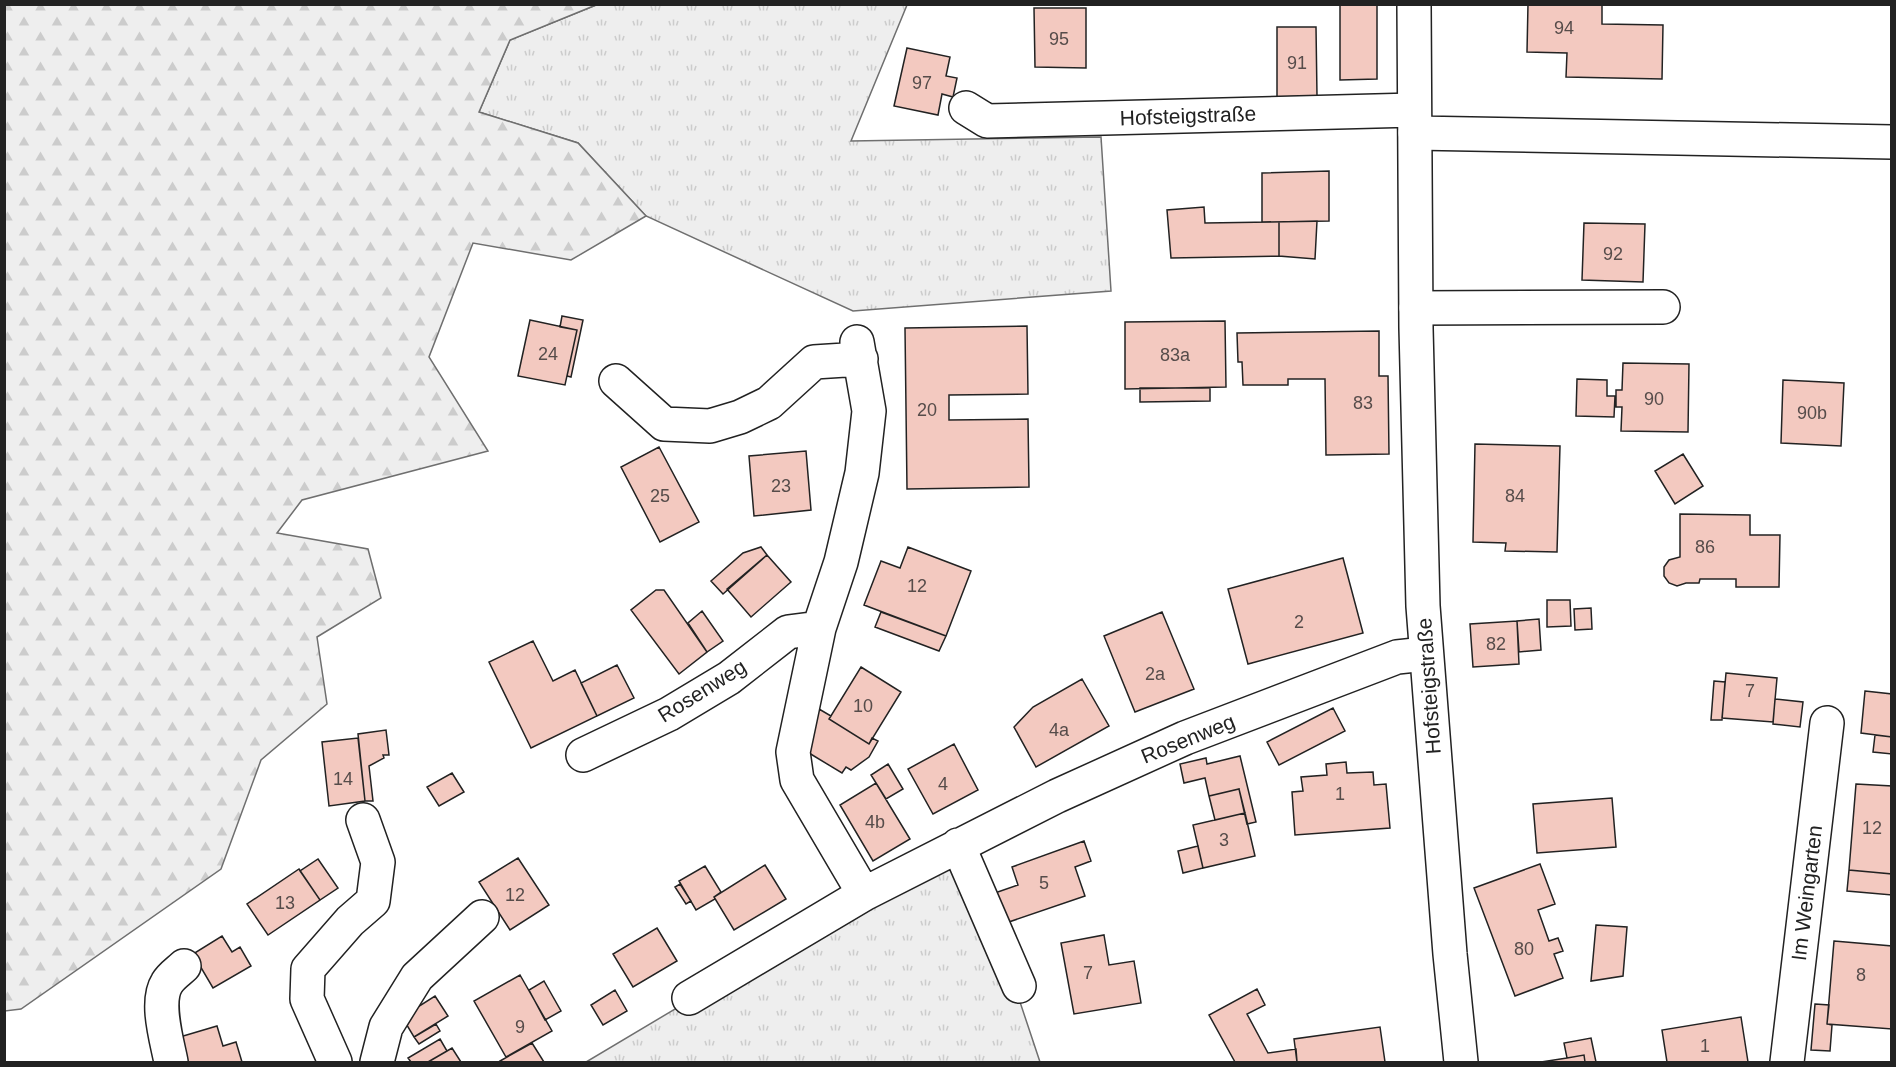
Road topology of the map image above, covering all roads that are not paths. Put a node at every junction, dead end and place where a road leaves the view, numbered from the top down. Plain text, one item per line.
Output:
1 (1414, 4) edge
2 (966, 108) dead end
3 (1414, 122) junction
4 (1892, 142) edge
5 (1663, 307) dead end
6 (1416, 308) junction
7 (616, 381) dead end
8 (819, 628) junction
9 (1425, 654) junction
10 (1827, 723) dead end
11 (583, 755) dead end
12 (363, 820) dead end
13 (958, 845) junction
14 (864, 894) junction
15 (482, 917) dead end
16 (184, 966) dead end
17 (1019, 986) dead end
18 (689, 998) dead end
19 (171, 1062) edge
20 (335, 1062) edge
21 (377, 1062) edge
22 (1461, 1062) edge
23 (1787, 1062) edge

1 - 3 street, Hofsteigstraße
2 - 3 street, Hofsteigstraße
3 - 4 street
3 - 6 street, Hofsteigstraße
5 - 6 street
6 - 9 street, Hofsteigstraße
7 - 8 street
8 - 11 street, Rosenweg
8 - 14 street
9 - 13 street, Rosenweg
9 - 22 street, Hofsteigstraße
10 - 23 street, Im Weingarten
12 - 20 street
13 - 14 street, Rosenweg
13 - 17 street
14 - 18 street, Rosenweg
15 - 21 street
16 - 19 street

